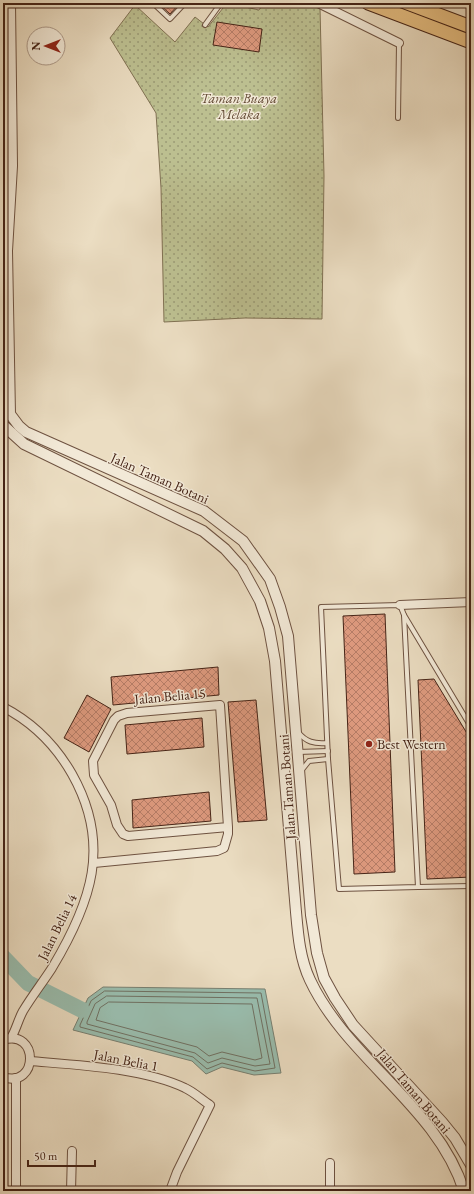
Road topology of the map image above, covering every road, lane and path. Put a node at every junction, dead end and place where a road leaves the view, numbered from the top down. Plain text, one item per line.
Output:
1 (10, 3) edge
2 (153, 3) edge
3 (185, 3) edge
4 (221, 3) edge
5 (318, 3) edge
6 (368, 3) edge
7 (407, 3) edge
8 (205, 25) dead end
9 (471, 27) edge
10 (471, 42) edge
11 (399, 43) joint
12 (398, 118) dead end
13 (5, 330) edge
14 (10, 414) junction
15 (3, 422) edge
16 (3, 425) edge
17 (471, 602) edge
18 (400, 605) junction
19 (404, 615) junction
20 (3, 707) edge
21 (471, 727) edge
22 (296, 730) junction
23 (327, 743) junction
24 (328, 751) junction
25 (298, 752) junction
26 (328, 759) junction
27 (298, 776) junction
28 (286, 778) junction
29 (228, 828) junction
30 (94, 863) junction
31 (471, 886) edge
32 (418, 887) junction
33 (7, 1039) edge
34 (30, 1060) junction
35 (3, 1077) edge
36 (16, 1078) junction
37 (3, 1102) edge
38 (72, 1151) dead end
39 (330, 1163) dead end
40 (471, 1165) edge
41 (3, 1176) edge
42 (16, 1191) edge
43 (71, 1191) edge
44 (170, 1191) edge
45 (330, 1191) edge
46 (464, 1191) edge

1 - 13 street
2 - 3 lane
4 - 8 lane
5 - 11 street
6 - 10 highway
7 - 9 highway
11 - 12 lane
13 - 14 street
14 - 15 street
14 - 22 street, Jalan Taman Botani
16 - 28 street, Jalan Taman Botani
17 - 18 street
18 - 19 lane
18 - 23 lane
19 - 21 lane
19 - 32 lane
20 - 30 street, Jalan Belia 14
22 - 23 lane
22 - 25 street, Jalan Taman Botani
23 - 24 lane
24 - 25 lane
24 - 26 lane
25 - 27 street, Jalan Taman Botani
25 - 28 street
26 - 27 lane
26 - 32 lane
27 - 40 street, Jalan Taman Botani
28 - 46 street, Jalan Taman Botani
29 - 29 street, Jalan Belia 15
29 - 30 street, Jalan Belia 15
30 - 33 street, Jalan Belia 14
31 - 32 lane
33 - 34 street
34 - 36 street
34 - 44 street, Jalan Belia 1
35 - 36 street
36 - 42 street
37 - 41 street
38 - 43 street
39 - 45 street

